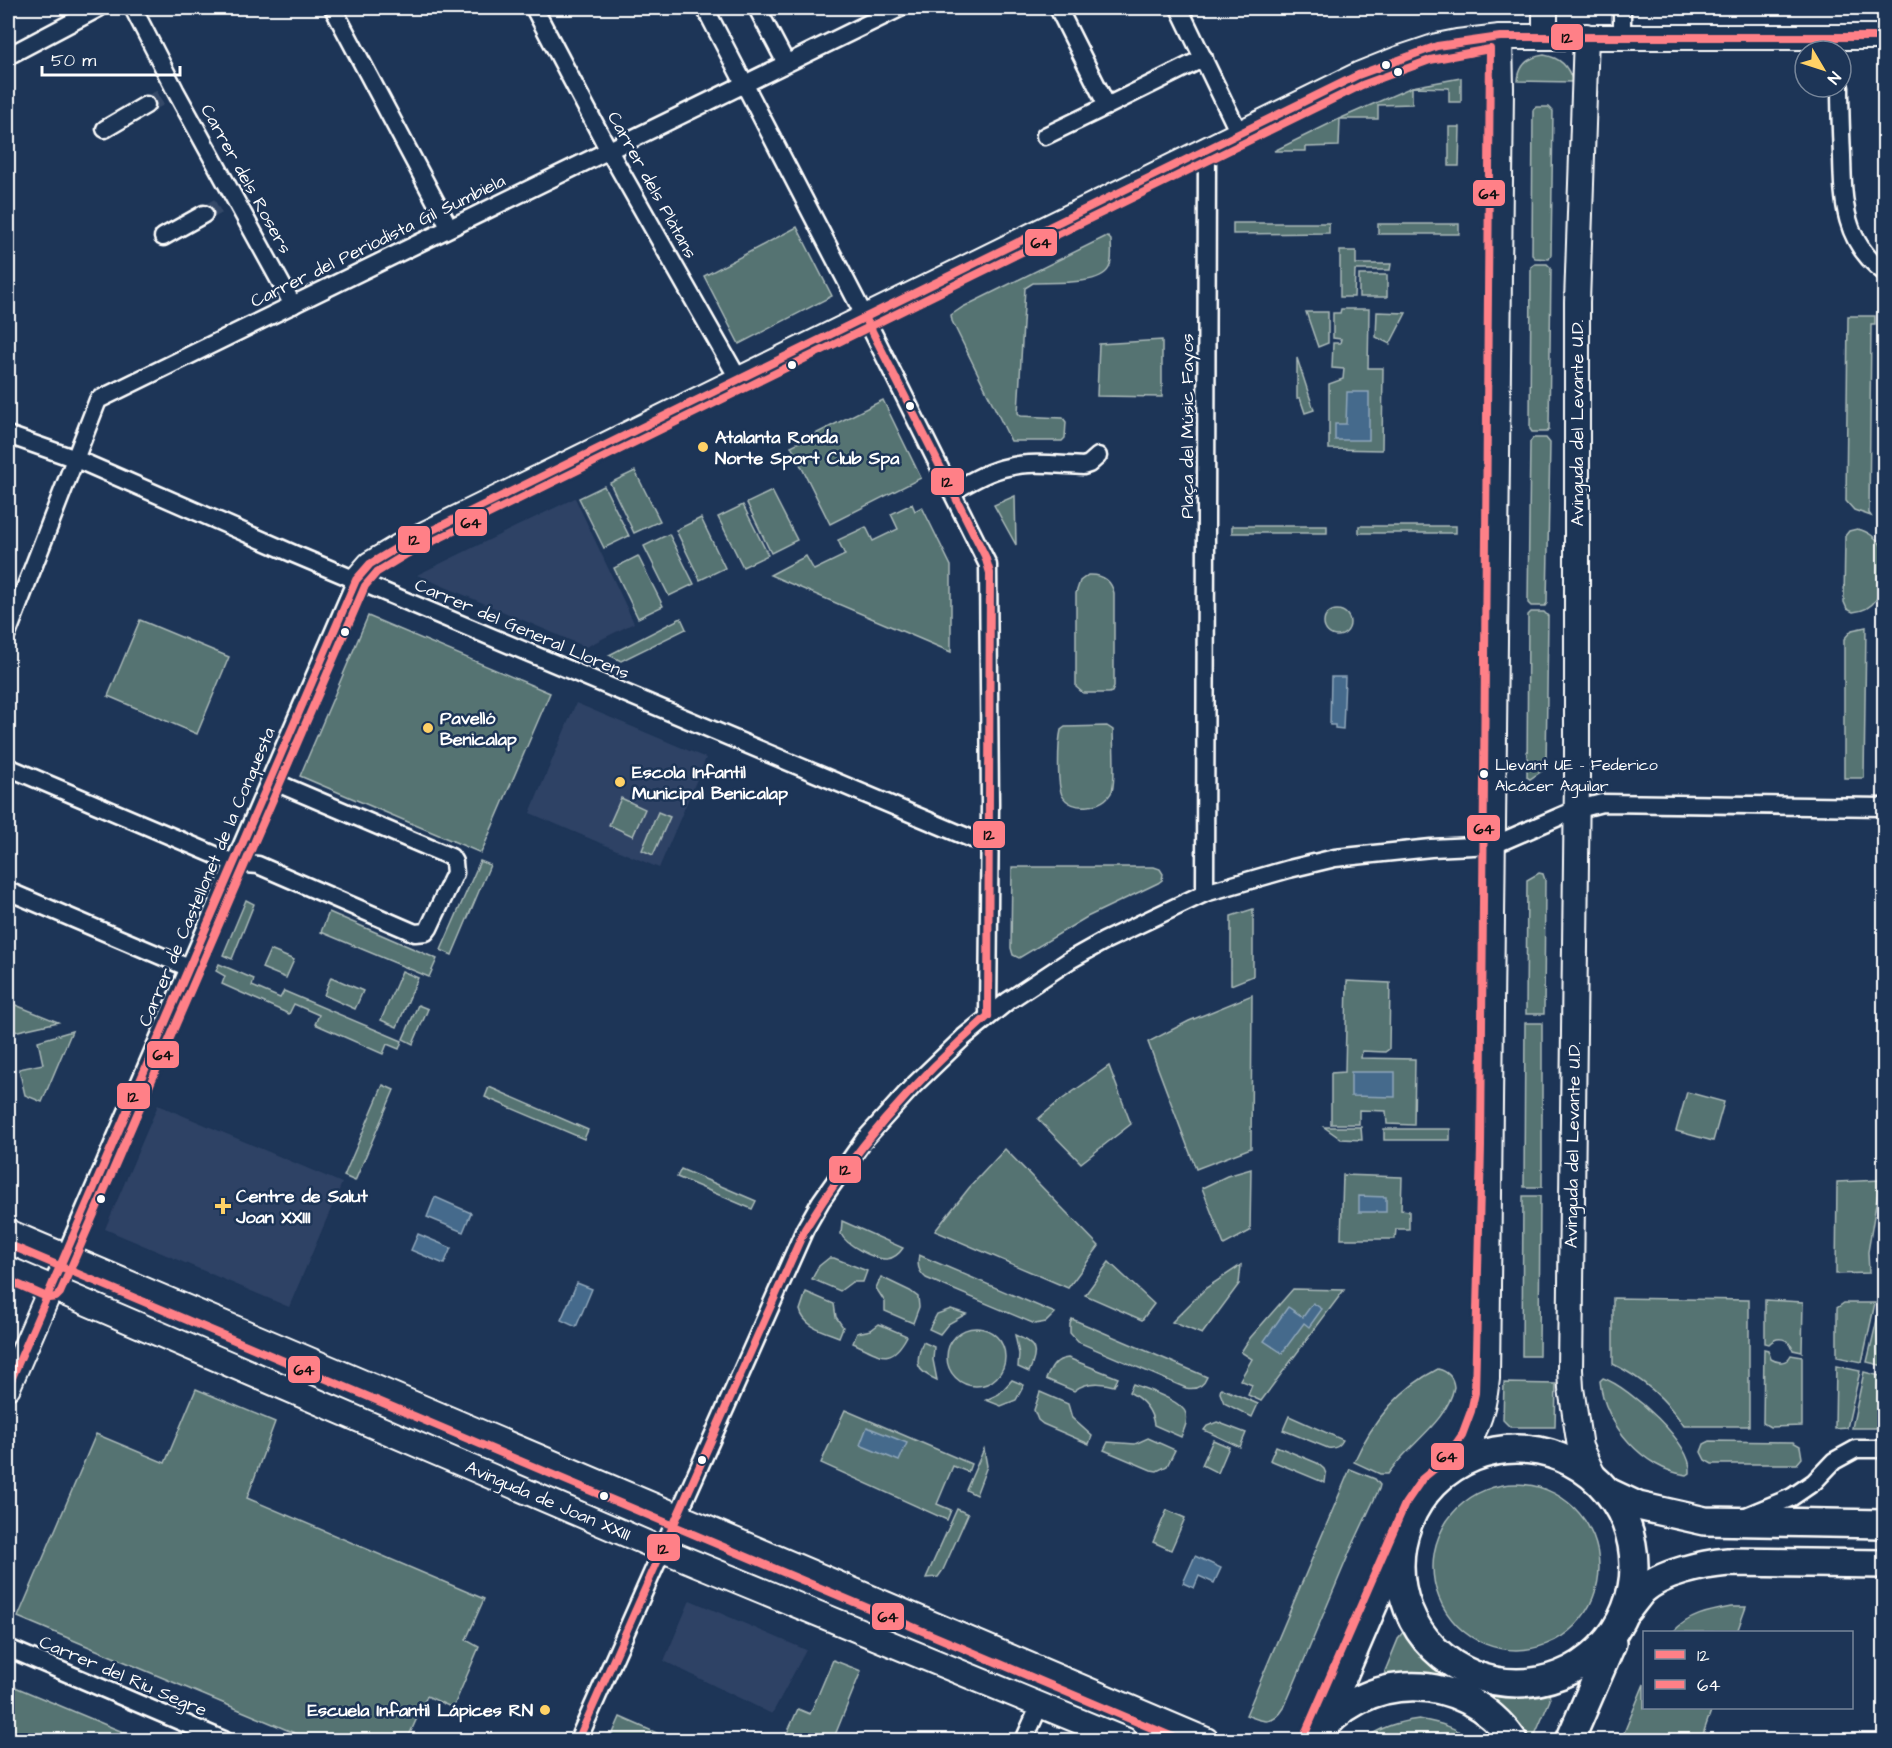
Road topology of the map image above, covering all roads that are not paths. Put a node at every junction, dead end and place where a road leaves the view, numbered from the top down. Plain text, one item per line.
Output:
1 (99, 8) edge
2 (133, 8) edge
3 (333, 8) edge
4 (534, 8) edge
5 (705, 8) edge
6 (757, 8) edge
7 (900, 8) edge
8 (1058, 8) edge
9 (1179, 8) edge
10 (1545, 8) edge
11 (1622, 8) edge
12 (1545, 36) junction
13 (1586, 36) junction
14 (1622, 36) junction
15 (1500, 37) junction
16 (1884, 37) edge
17 (1793, 42) edge
18 (1853, 42) edge
19 (8, 56) edge
20 (1204, 58) junction
21 (786, 63) junction
22 (743, 84) junction
23 (1840, 99) edge
24 (146, 105) tunnel mouth
25 (1107, 106) junction
26 (105, 129) dead end
27 (1239, 133) junction
28 (1045, 136) dead end
29 (608, 149) junction
30 (1207, 149) junction
31 (204, 213) tunnel mouth
32 (449, 227) junction
33 (163, 237) dead end
34 (1884, 272) edge
35 (293, 305) junction
36 (866, 319) junction
37 (739, 380) junction
38 (8, 435) edge
39 (1098, 456) dead end
40 (76, 459) junction
41 (952, 492) junction
42 (356, 580) junction
43 (8, 632) edge
44 (8, 767) edge
45 (270, 780) junction
46 (1884, 807) edge
47 (1575, 810) junction
48 (989, 839) junction
49 (1494, 845) junction
50 (234, 863) junction
51 (8, 891) edge
52 (1205, 893) junction
53 (189, 968) junction
54 (988, 1016) junction
55 (8, 1232) edge
56 (64, 1257) junction
57 (8, 1269) edge
58 (51, 1288) junction
59 (8, 1387) edge
60 (1884, 1449) edge
61 (1452, 1468) junction
62 (1601, 1484) junction
63 (678, 1516) junction
64 (1732, 1522) junction
65 (1884, 1524) edge
66 (1403, 1535) junction
67 (663, 1550) junction
68 (1884, 1564) edge
69 (1624, 1615) junction
70 (8, 1648) edge
71 (1039, 1707) junction
72 (1315, 1739) edge
73 (224, 1740) edge
74 (578, 1740) edge
75 (1024, 1740) edge
76 (1125, 1740) edge
77 (1206, 1740) edge
78 (1513, 1740) edge
79 (1570, 1740) edge

1 - 19 street
2 - 35 street, Carrer dels Rosers
3 - 32 street
4 - 29 street, Carrer dels Plàtans
5 - 22 street
6 - 21 street
7 - 21 street, Carrer del Periodista Gil Sumbiela
8 - 25 street
9 - 20 street
10 - 12 street
11 - 14 street
12 - 13 street
12 - 15 street
13 - 14 street
13 - 47 street, Avinguda del Levante U.D.
14 - 17 street
15 - 27 street
15 - 49 street
16 - 18 street
20 - 25 street
20 - 27 street
21 - 22 street, Carrer del Periodista Gil Sumbiela
22 - 29 street, Carrer del Periodista Gil Sumbiela
22 - 36 street
23 - 34 street
24 - 26 street
25 - 28 street
27 - 30 street
29 - 32 street, Carrer del Periodista Gil Sumbiela
29 - 37 street, Carrer dels Plàtans
30 - 36 street
30 - 52 street, Plaça del Músic Fayos
31 - 33 street
32 - 35 street, Carrer del Periodista Gil Sumbiela
35 - 40 street, Carrer del Periodista Gil Sumbiela
36 - 37 street
36 - 41 street
37 - 42 street
38 - 40 street, Carrer del General Llorens
39 - 41 street
40 - 42 street, Carrer del General Llorens
40 - 43 street, Carrer del Periodista Gil Sumbiela
41 - 48 street
42 - 45 street, Carrer de Castellonet de la Conquesta
42 - 48 street, Carrer del General Llorens
44 - 50 street
45 - 50 street, Carrer de Castellonet de la Conquesta
45 - 50 street
46 - 47 street
47 - 49 street
47 - 62 street, Avinguda del Levante U.D.
48 - 54 street
49 - 52 street
49 - 61 street
50 - 53 street, Carrer de Castellonet de la Conquesta
51 - 53 street
52 - 54 street
53 - 56 street, Carrer de Castellonet de la Conquesta
54 - 63 street
55 - 56 street, Avinguda de Joan XXIII
56 - 58 street, Carrer de Castellonet de la Conquesta
56 - 63 street, Avinguda de Joan XXIII
57 - 58 street, Avinguda de Joan XXIII
58 - 59 street
58 - 67 street, Avinguda de Joan XXIII
60 - 64 street
61 - 62 main road
61 - 66 main road
62 - 64 main road
62 - 69 main road
63 - 67 street
63 - 77 street, Avinguda de Joan XXIII
64 - 65 main road
66 - 69 main road
66 - 72 main road
67 - 71 street, Avinguda de Joan XXIII
67 - 74 street
68 - 69 main road
69 - 79 main road
70 - 73 street, Carrer del Riu Segre
71 - 75 street
71 - 76 street, Avinguda de Joan XXIII
72 - 78 main road

